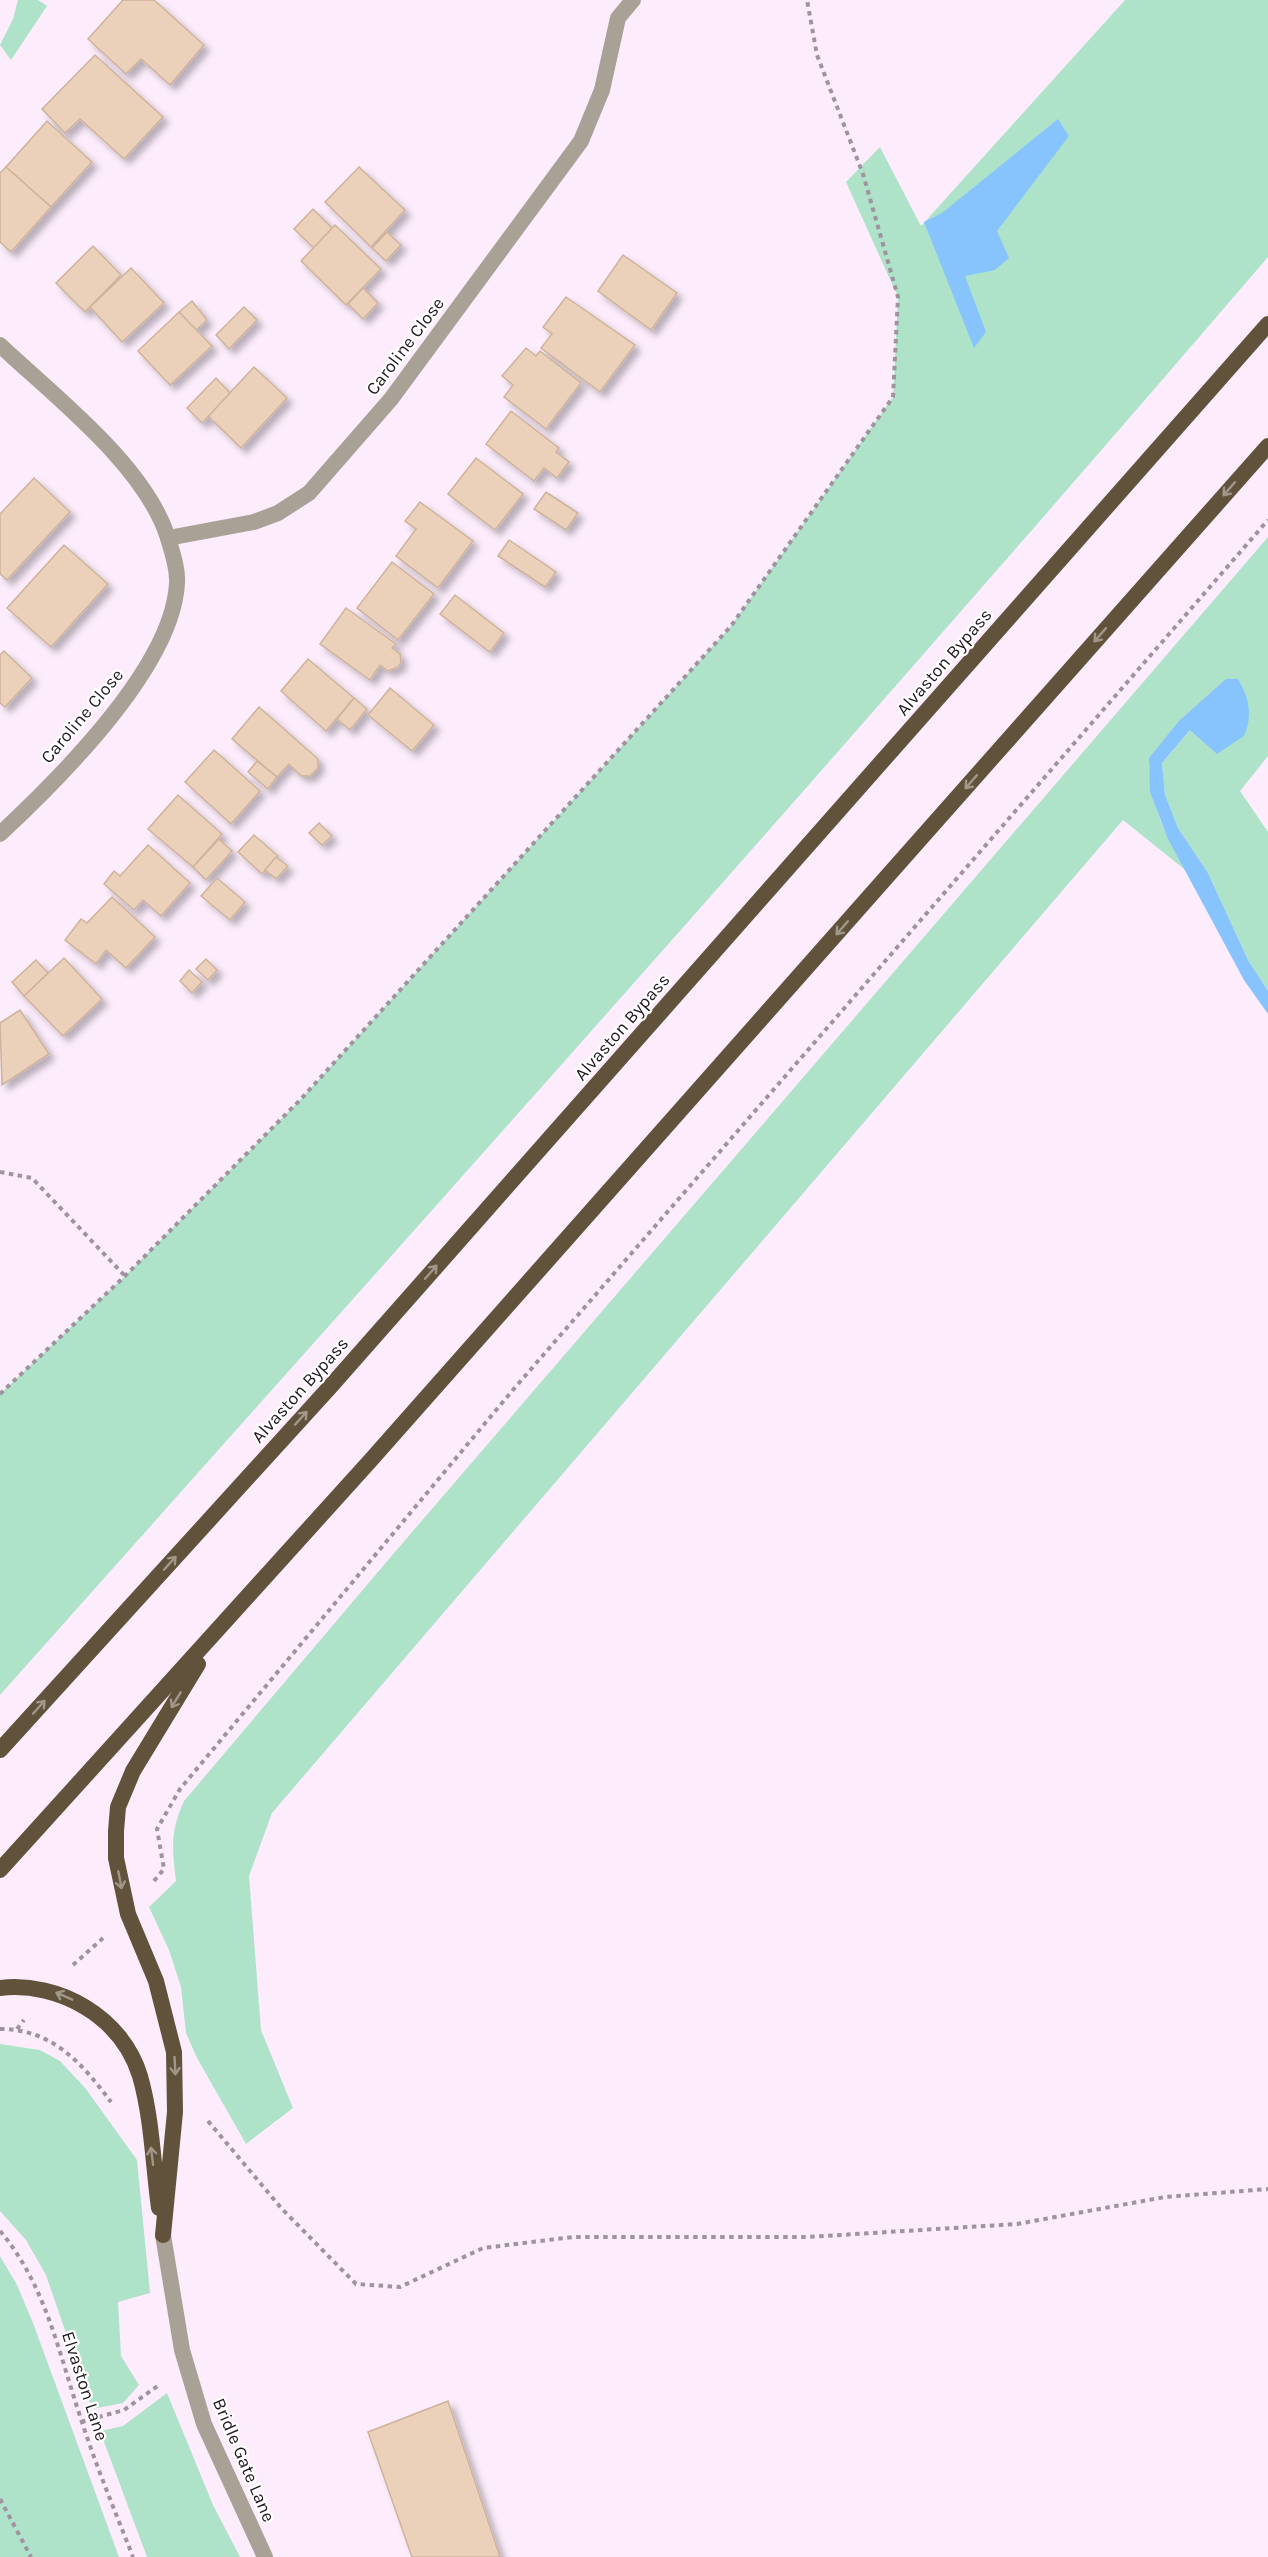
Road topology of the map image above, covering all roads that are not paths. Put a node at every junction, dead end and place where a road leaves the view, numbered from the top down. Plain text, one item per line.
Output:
1 (633, 0) edge
2 (1268, 324) edge
3 (0, 345) edge
4 (1268, 446) edge
5 (168, 538) junction
6 (0, 834) edge
7 (217, 1632) junction
8 (0, 1750) edge
9 (0, 1870) edge
10 (0, 1988) edge
11 (163, 2235) junction
12 (265, 2557) edge

1 - 5 street, Caroline Close
8 -> 2 highway, Alvaston Bypass
3 - 5 street, Caroline Close
4 -> 7 highway
5 - 6 street, Caroline Close
7 - 9 highway
7 -> 11 highway
11 -> 10 highway
11 - 12 street, Bridle Gate Lane

